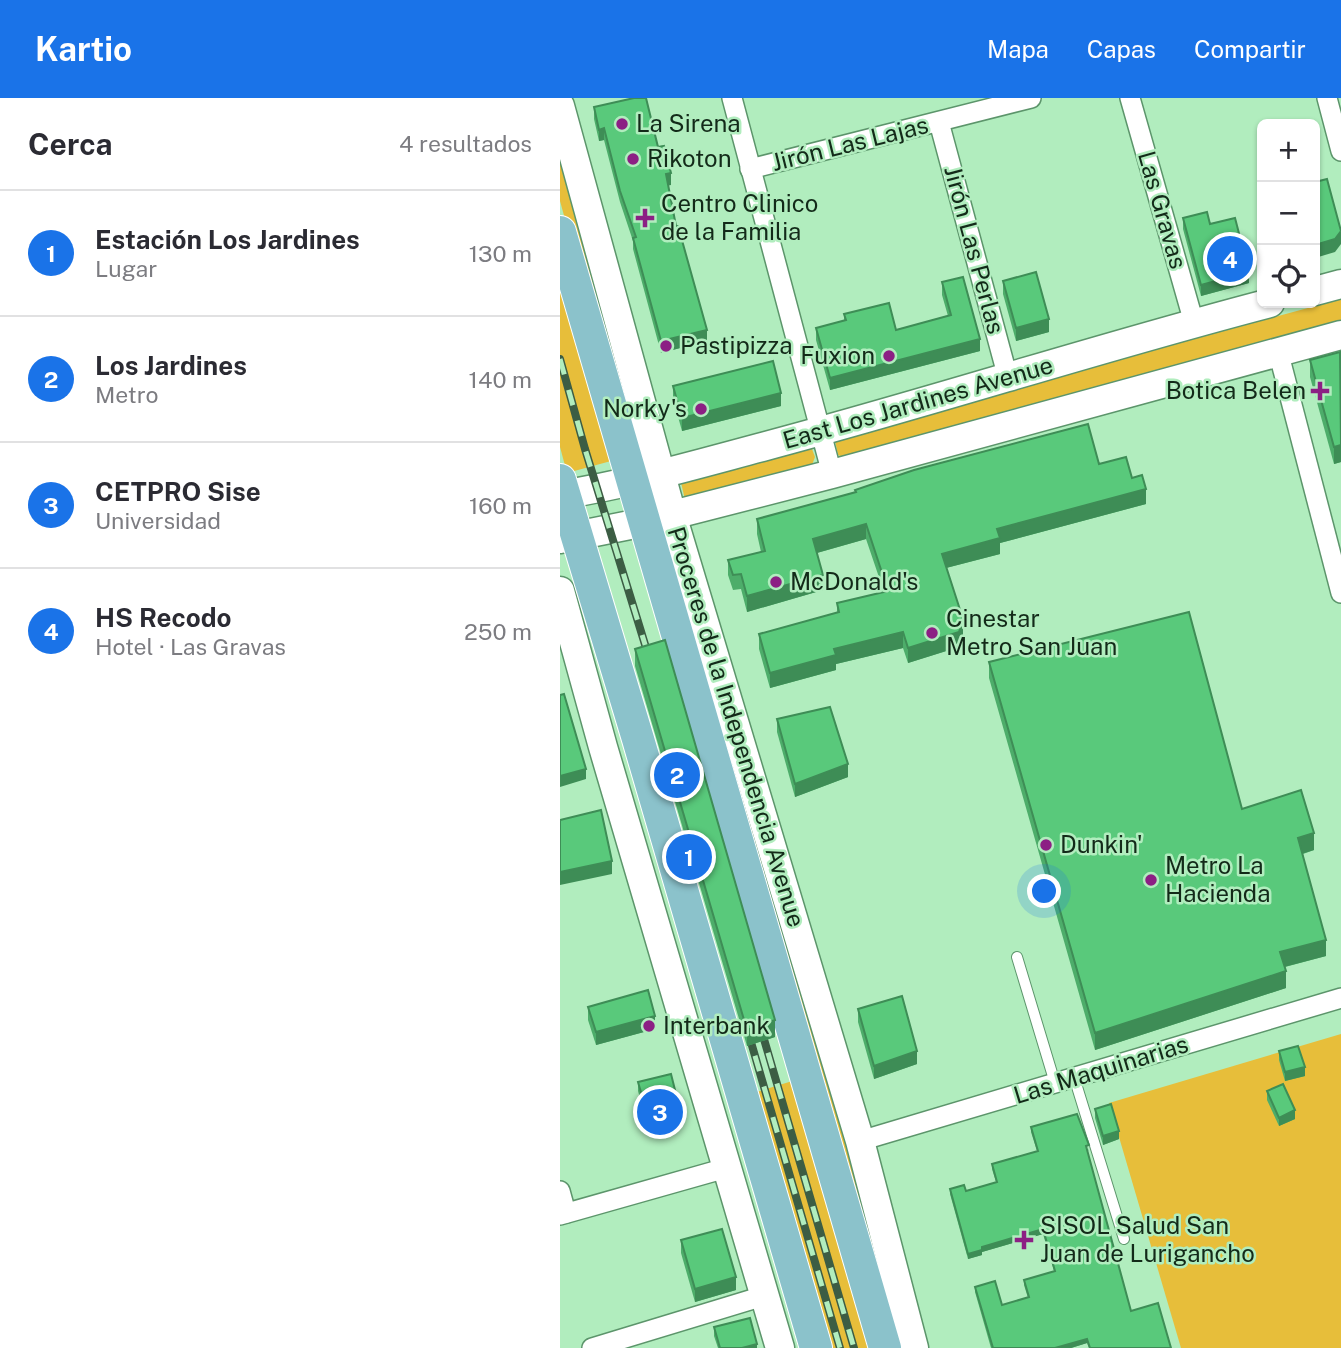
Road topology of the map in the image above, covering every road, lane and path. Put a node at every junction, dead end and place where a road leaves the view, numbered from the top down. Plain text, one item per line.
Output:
1 (732, 98) edge
2 (1031, 98) edge
3 (1130, 98) edge
4 (1326, 98) edge
5 (560, 106) edge
6 (939, 122) junction
7 (1341, 151) edge
8 (750, 169) junction
9 (560, 232) edge
10 (1341, 284) edge
11 (1320, 290) edge
12 (1257, 306) edge
13 (1194, 323) junction
14 (1341, 335) edge
15 (1278, 351) junction
16 (1008, 378) junction
17 (820, 431) junction
18 (832, 474) junction
19 (647, 477) junction
20 (561, 490) edge
21 (659, 519) junction
22 (568, 537) edge
23 (560, 591) edge
24 (1341, 593) edge
25 (1017, 957) dead end
26 (1341, 998) edge
27 (1074, 1077) junction
28 (1055, 1083) junction
29 (860, 1141) junction
30 (726, 1168) junction
31 (560, 1191) edge
32 (563, 1214) edge
33 (1124, 1239) dead end
34 (763, 1296) junction
35 (602, 1347) edge
36 (780, 1348) edge
37 (816, 1348) edge
38 (885, 1348) edge
39 (914, 1348) edge

1 - 8 street
2 - 6 street, Jirón Las Lajas
3 - 13 street, Las Gravas
4 - 7 street
5 - 19 main road, Proceres de la Independencia Avenue
6 - 8 street, Jirón Las Lajas
6 - 16 street, Jirón Las Perlas
8 - 17 street
9 - 19 main road, Proceres de la Independencia Avenue
10 - 11 main road
12 - 13 main road, East Los Jardines Avenue
13 - 16 main road, East Los Jardines Avenue
14 - 15 main road, East Los Jardines Avenue
15 - 18 main road, East Los Jardines Avenue
15 - 24 street
16 - 17 main road, East Los Jardines Avenue
17 - 18 street
17 - 19 main road, East Los Jardines Avenue
18 - 21 main road, East Los Jardines Avenue
19 - 20 main road, East Los Jardines Avenue
19 - 21 main road, Proceres de la Independencia Avenue
20 - 22 main road
21 - 22 main road, East Los Jardines Avenue
21 - 29 main road, Proceres de la Independencia Avenue
21 - 38 main road, Proceres de la Independencia Avenue
22 - 37 main road
23 - 30 main road
25 - 28 lane
26 - 27 street, Las Maquinarias
27 - 28 street, Las Maquinarias
27 - 33 lane
28 - 29 street, Las Maquinarias
29 - 39 main road, Proceres de la Independencia Avenue
30 - 32 street
30 - 34 main road
31 - 32 street
34 - 35 street
34 - 36 main road

